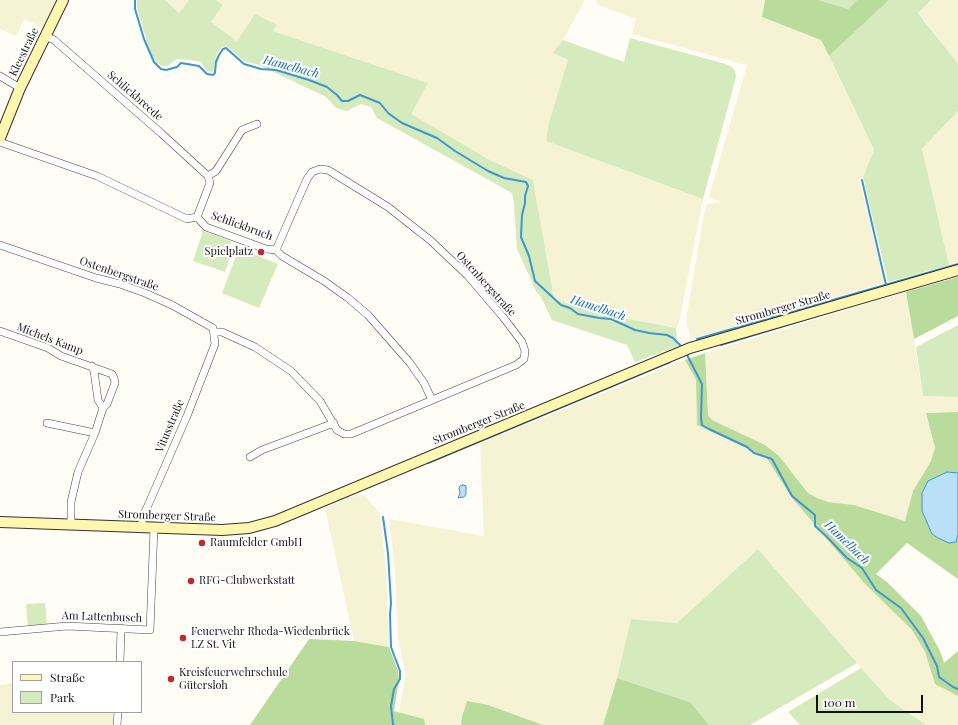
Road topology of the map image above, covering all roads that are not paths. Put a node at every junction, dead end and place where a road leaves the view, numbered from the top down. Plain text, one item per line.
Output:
1 (63, 0) edge
2 (45, 36) junction
3 (0, 76) edge
4 (20, 88) junction
5 (257, 124) dead end
6 (0, 138) edge
7 (0, 142) edge
8 (208, 176) junction
9 (197, 217) junction
10 (0, 245) edge
11 (276, 250) junction
12 (958, 270) edge
13 (0, 331) edge
14 (215, 332) junction
15 (92, 366) junction
16 (432, 400) junction
17 (103, 408) junction
18 (334, 422) junction
19 (47, 423) dead end
20 (95, 433) junction
21 (250, 457) dead end
22 (0, 522) edge
23 (71, 525) junction
24 (142, 528) junction
25 (154, 528) junction
26 (121, 628) junction
27 (0, 632) edge
28 (120, 661) edge
29 (118, 713) edge
30 (117, 725) edge

1 - 2 main road, Kleestraße
2 - 4 main road, Kleestraße
2 - 8 street, Schlickbreede
3 - 4 street
4 - 6 main road, Kleestraße
5 - 8 street
7 - 9 street, Schlickbruch
8 - 9 street
9 - 11 street, Schlickbruch
10 - 14 street, Ostenbergstraße
11 - 16 street, Schlickbruch
11 - 16 street, Ostenbergstraße
12 - 25 main road, Stromberger Straße
13 - 15 street, Michels Kamp
14 - 18 street, Ostenbergstraße
14 - 24 street, Vitusstraße
15 - 17 street, Michels Kamp
15 - 17 street, Michels Kamp
16 - 18 street, Ostenbergstraße
17 - 20 street, Michels Kamp
18 - 21 street
19 - 20 street
20 - 23 street, Michels Kamp
22 - 23 main road, Stromberger Straße
23 - 24 main road, Stromberger Straße
24 - 25 main road, Stromberger Straße
25 - 26 street, Am Lattenbusch
26 - 27 street, Am Lattenbusch
26 - 28 street
29 - 30 street

